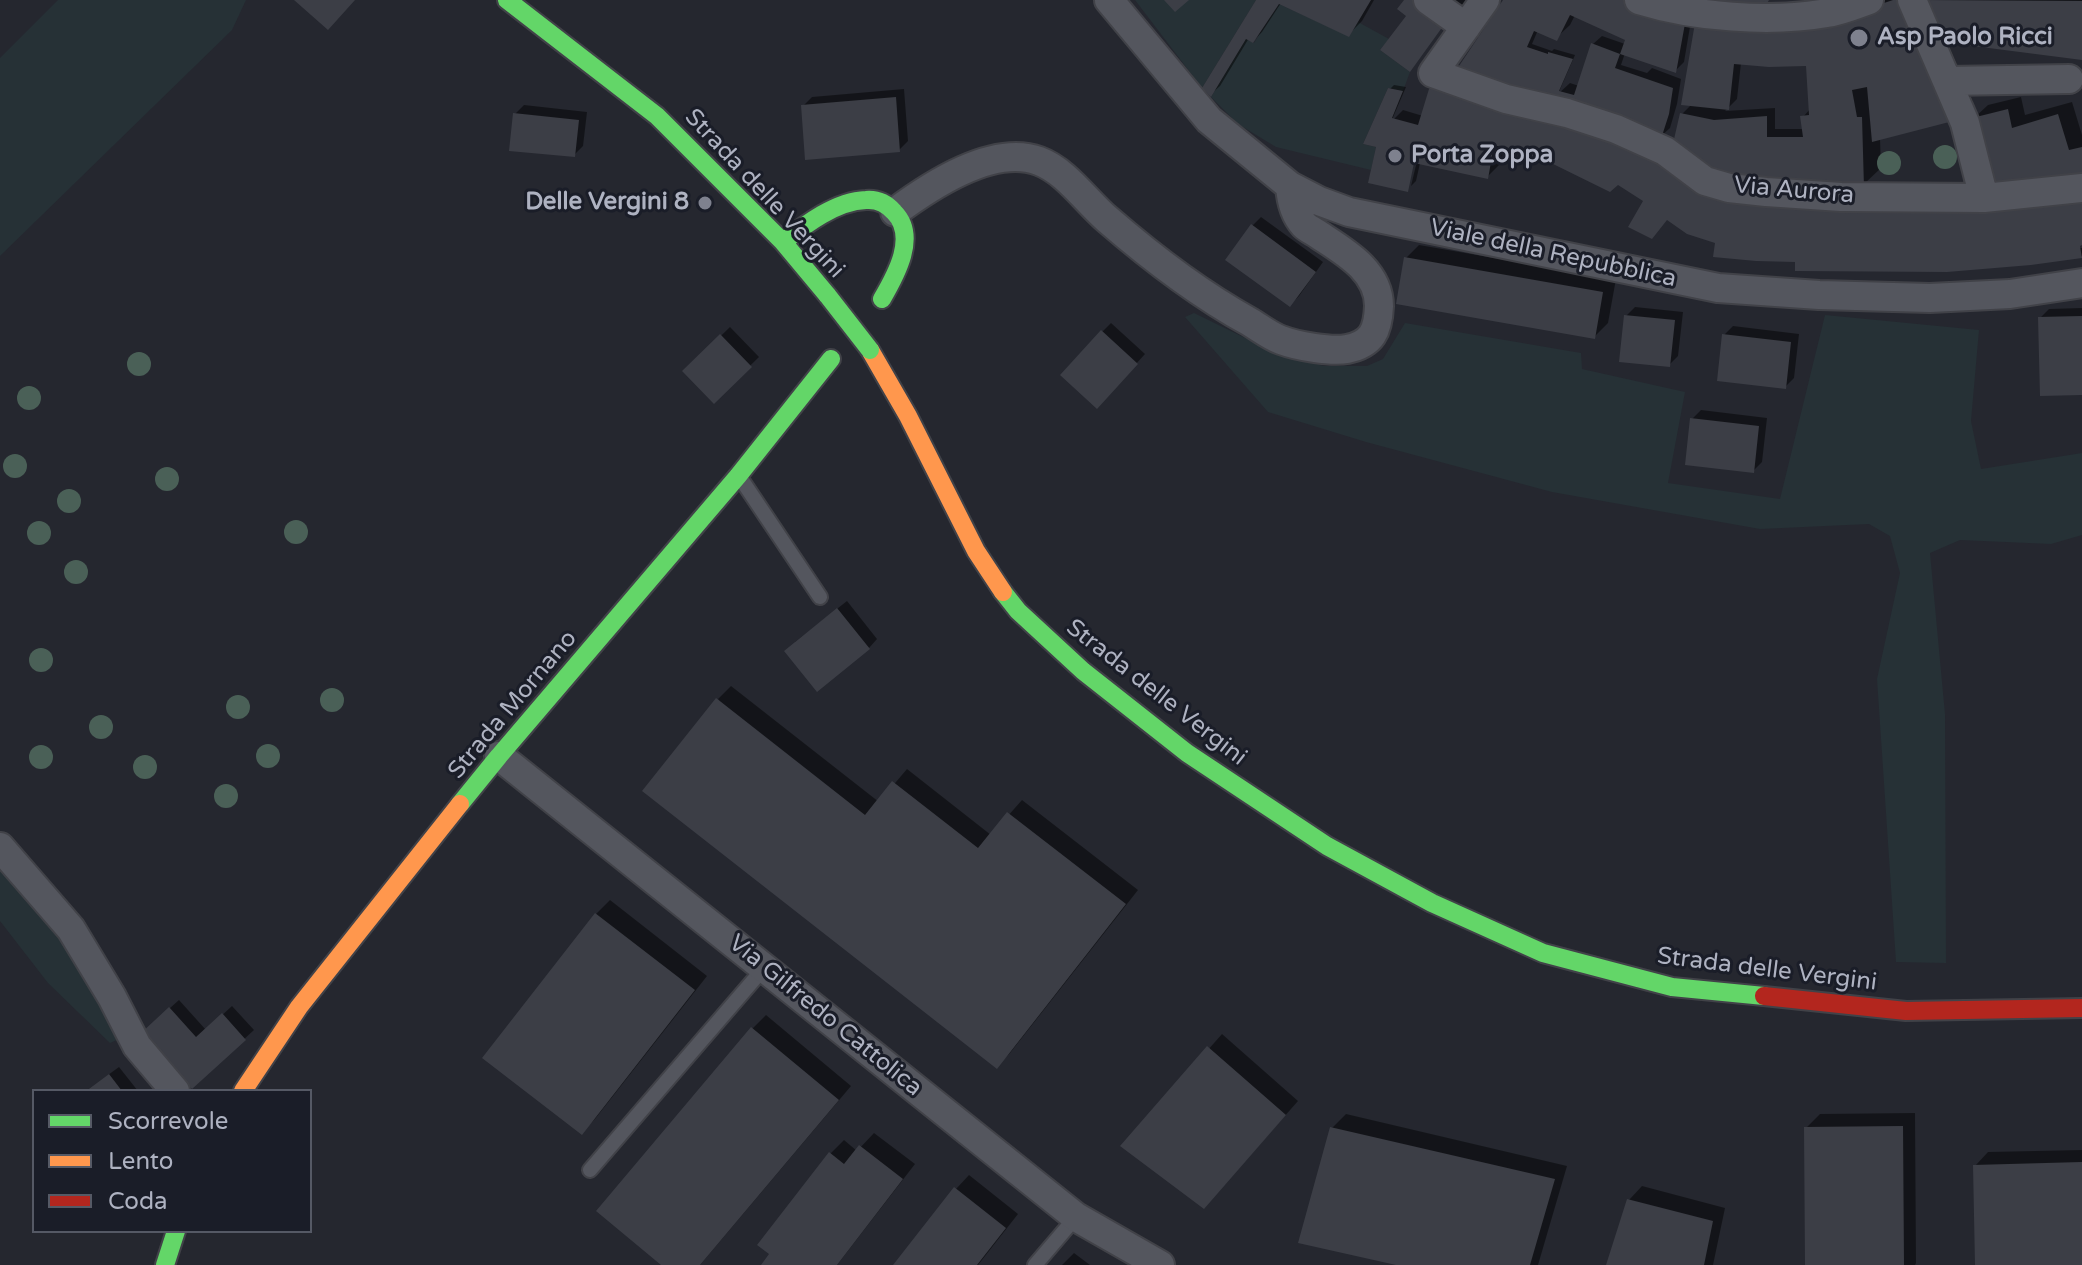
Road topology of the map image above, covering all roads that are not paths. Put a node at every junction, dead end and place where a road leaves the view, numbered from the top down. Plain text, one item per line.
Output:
1 (507, 0) edge
2 (1109, 0) edge
3 (1428, 0) edge
4 (1485, 0) edge
5 (1639, 0) edge
6 (1912, 0) edge
7 (1864, 2) edge
8 (1466, 27) junction
9 (2069, 79) dead end
10 (1947, 81) junction
11 (1290, 186) junction
12 (2082, 188) edge
13 (1984, 198) junction
14 (895, 212) junction
15 (783, 242) junction
16 (2082, 283) edge
17 (882, 299) dead end
18 (831, 359) dead end
19 (738, 476) junction
20 (820, 597) dead end
21 (499, 756) junction
22 (0, 847) edge
23 (764, 968) junction
24 (2082, 1008) edge
25 (173, 1089) edge
26 (244, 1089) edge
27 (590, 1170) dead end
28 (1076, 1217) junction
29 (175, 1233) edge
30 (165, 1265) edge
31 (1035, 1265) edge
32 (1160, 1265) edge

1 - 15 main road, Strada delle Vergini
2 - 11 street, Viale della Repubblica
3 - 8 street
4 - 8 street
5 - 7 street
6 - 10 street
8 - 13 street, Via Aurora
9 - 10 street
10 - 13 street
11 - 14 street
11 - 16 street, Viale della Repubblica
12 - 13 street, Via Aurora
14 - 15 main road
14 - 17 main road
15 - 24 main road, Strada delle Vergini, bridge
18 - 19 main road, Strada Mornano
19 - 20 lane
19 - 21 main road, Strada Mornano
21 - 23 street, Via Gilfredo Cattolica
21 - 26 main road, Strada Mornano
22 - 25 street
23 - 27 lane
23 - 28 street, Via Gilfredo Cattolica
28 - 31 lane
28 - 32 street, Via Gilfredo Cattolica
29 - 30 main road

